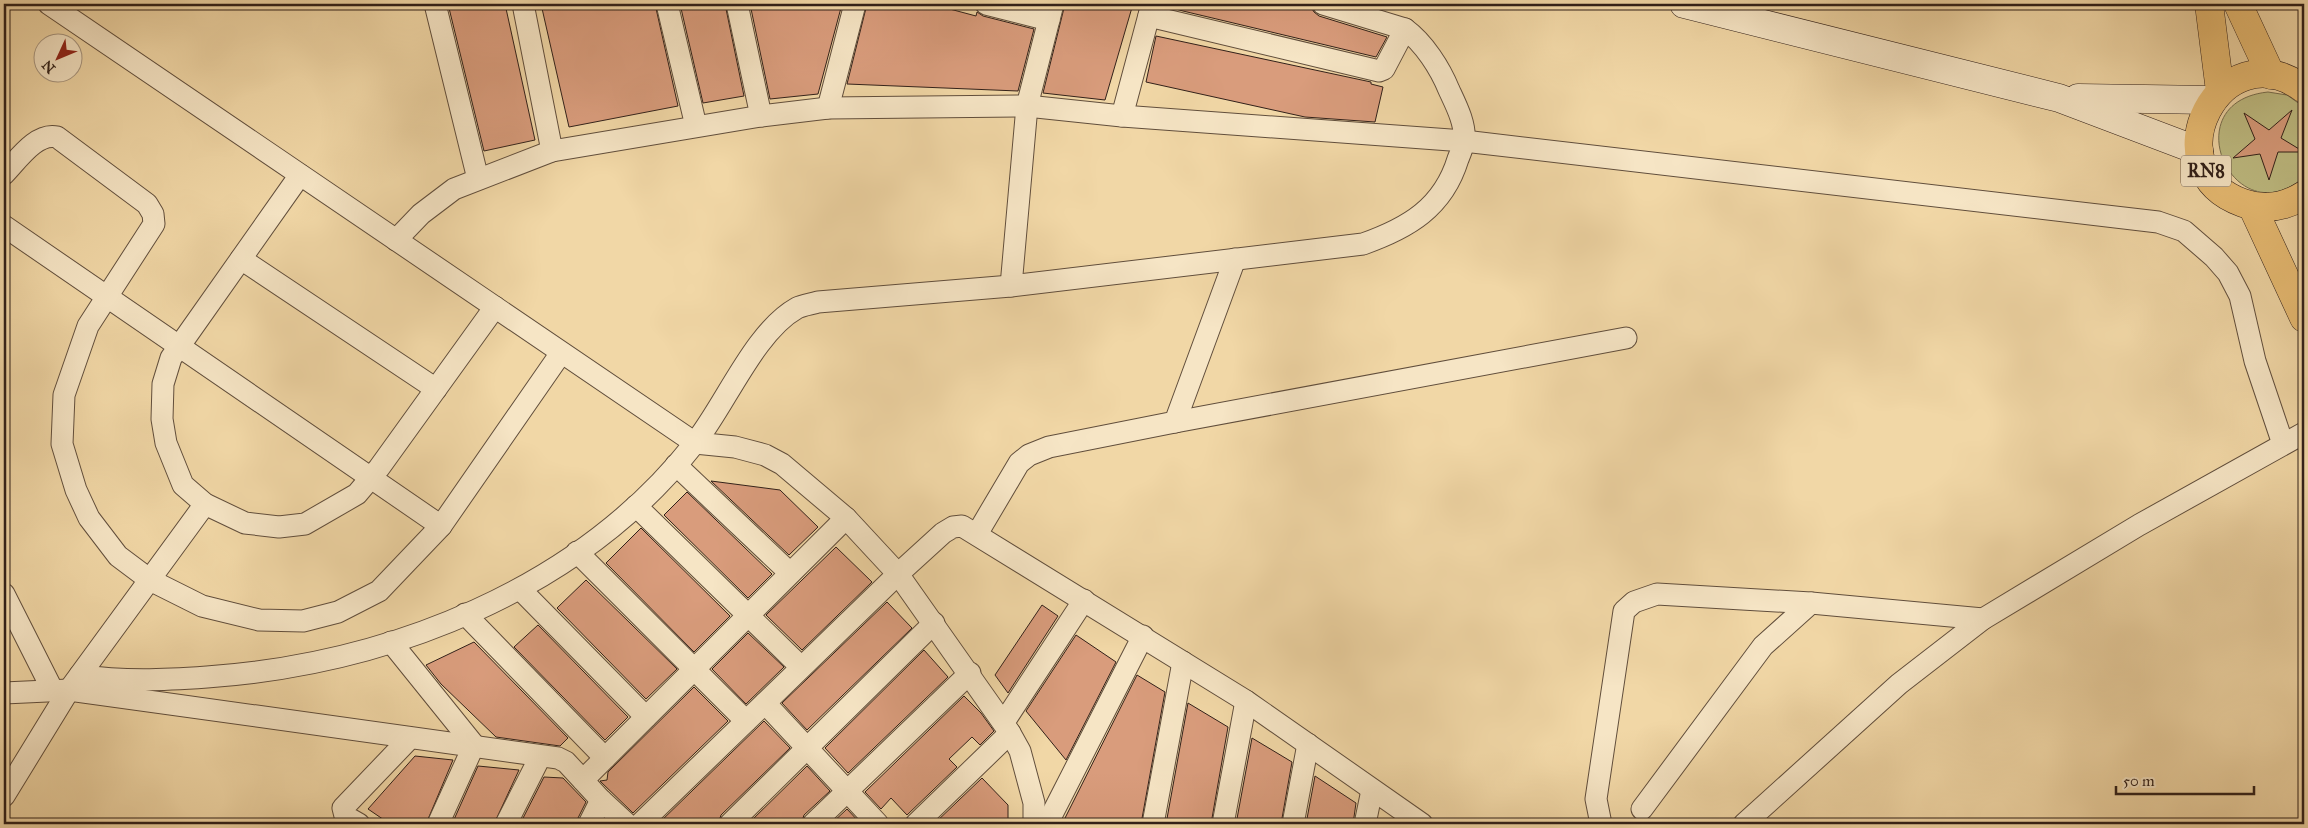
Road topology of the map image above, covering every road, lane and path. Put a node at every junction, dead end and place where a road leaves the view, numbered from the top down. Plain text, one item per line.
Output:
1 (49, 4) edge
2 (435, 4) edge
3 (523, 4) edge
4 (667, 4) edge
5 (737, 4) edge
6 (855, 4) edge
7 (986, 4) edge
8 (1323, 4) edge
9 (1684, 4) edge
10 (2209, 4) edge
11 (2238, 4) edge
12 (1151, 10) edge
13 (1051, 12) edge
14 (1405, 29) junction
15 (2271, 75) junction
16 (2304, 89) edge
17 (2216, 96) junction
18 (2060, 98) junction
19 (1027, 106) junction
20 (828, 108) junction
21 (761, 116) junction
22 (1122, 116) junction
23 (696, 126) junction
24 (1464, 140) junction
25 (2199, 150) junction
26 (552, 151) junction
27 (4, 174) edge
28 (300, 175) junction
29 (478, 179) junction
30 (2304, 195) edge
31 (2252, 206) junction
32 (4, 226) edge
33 (396, 240) junction
34 (241, 259) junction
35 (1235, 259) junction
36 (1011, 286) junction
37 (106, 296) junction
38 (495, 307) junction
39 (2304, 318) edge
40 (1626, 338) dead end
41 (179, 346) junction
42 (561, 353) junction
43 (436, 390) junction
44 (1175, 422) junction
45 (2304, 433) edge
46 (695, 444) junction
47 (2283, 444) junction
48 (676, 465) junction
49 (371, 478) junction
50 (205, 504) junction
51 (636, 506) junction
52 (846, 518) junction
53 (441, 526) junction
54 (977, 534) junction
55 (577, 552) junction
56 (790, 574) junction
57 (898, 574) junction
58 (150, 580) junction
59 (520, 589) junction
60 (4, 594) edge
61 (1084, 600) junction
62 (1811, 603) junction
63 (465, 614) junction
64 (748, 616) junction
65 (1984, 619) junction
66 (934, 623) junction
67 (1144, 636) junction
68 (391, 642) junction
69 (1183, 662) junction
70 (801, 667) junction
71 (694, 670) junction
72 (970, 673) junction
73 (67, 685) junction
74 (4, 693) edge
75 (1246, 701) junction
76 (765, 703) junction
77 (646, 717) junction
78 (746, 722) junction
79 (1007, 728) junction
80 (410, 738) junction
81 (1308, 744) junction
82 (474, 745) junction
83 (807, 748) junction
84 (540, 757) junction
85 (605, 758) junction
86 (583, 780) junction
87 (1372, 790) junction
88 (848, 791) junction
89 (4, 796) edge
90 (601, 800) junction
91 (1642, 809) dead end
92 (359, 824) edge
93 (438, 824) edge
94 (506, 824) edge
95 (589, 824) edge
96 (627, 824) edge
97 (640, 824) edge
98 (730, 824) edge
99 (814, 824) edge
100 (878, 824) edge
101 (916, 824) edge
102 (1034, 824) edge
103 (1047, 824) edge
104 (1154, 824) edge
105 (1222, 824) edge
106 (1293, 824) edge
107 (1365, 824) edge
108 (1422, 824) edge
109 (1601, 824) edge
110 (1744, 824) edge

1 - 28 street
2 - 29 street
3 - 26 street
4 - 23 street
5 - 21 street
6 - 20 street
7 - 13 street
8 - 14 street
9 - 18 main road
10 - 17 main road
11 - 15 main road
12 - 14 street
12 - 22 street
13 - 19 street
14 - 24 street
15 - 16 main road
15 - 17 main road
17 - 18 main road
17 - 25 main road, RN8
18 - 25 main road
19 - 20 street
19 - 22 street
19 - 36 street
20 - 21 street
21 - 23 street
22 - 24 street
23 - 26 street
24 - 35 street
24 - 47 street
25 - 31 main road, RN8
26 - 29 street
27 - 37 street
28 - 33 street
28 - 34 street
29 - 33 street
30 - 31 main road, RN8
31 - 39 main road
32 - 37 street
33 - 38 street
34 - 41 street
34 - 43 street
35 - 36 street
35 - 44 street
36 - 46 street
37 - 41 street
37 - 58 street
38 - 42 street
38 - 43 street
40 - 44 street
41 - 49 street
41 - 50 street
42 - 46 street
42 - 53 street
43 - 49 street
44 - 54 street
45 - 47 street
46 - 48 street
46 - 52 street
47 - 65 street
48 - 51 street
48 - 56 street
49 - 50 street
49 - 53 street
50 - 58 street
51 - 55 street
51 - 64 street
52 - 56 street
52 - 57 street
53 - 58 street
54 - 57 street
54 - 61 street
55 - 59 street
55 - 71 street
56 - 64 street
57 - 66 street
57 - 70 street
58 - 73 street
59 - 63 street
59 - 77 street
60 - 73 street
61 - 67 street
61 - 79 street
62 - 65 street
62 - 91 street
62 - 109 street
63 - 68 street
63 - 85 street
64 - 70 street
64 - 71 street
65 - 110 street
66 - 72 street
66 - 83 street
67 - 69 street
67 - 103 street
68 - 73 street
68 - 82 street
69 - 75 street
69 - 104 street
70 - 76 street
71 - 77 street
71 - 78 street
72 - 79 street
72 - 88 street
73 - 74 street
73 - 80 street
73 - 89 street
75 - 81 street
75 - 105 street
76 - 78 street
76 - 83 street
77 - 85 street
78 - 97 street
79 - 101 street
79 - 102 street
80 - 82 street
80 - 92 street
81 - 87 street
81 - 106 street
82 - 84 street
82 - 93 street
83 - 88 street
83 - 98 street
84 - 86 street
84 - 94 street
85 - 86 street
86 - 90 street
87 - 107 street
87 - 108 street
88 - 99 street
88 - 100 street
90 - 95 street
90 - 96 street

